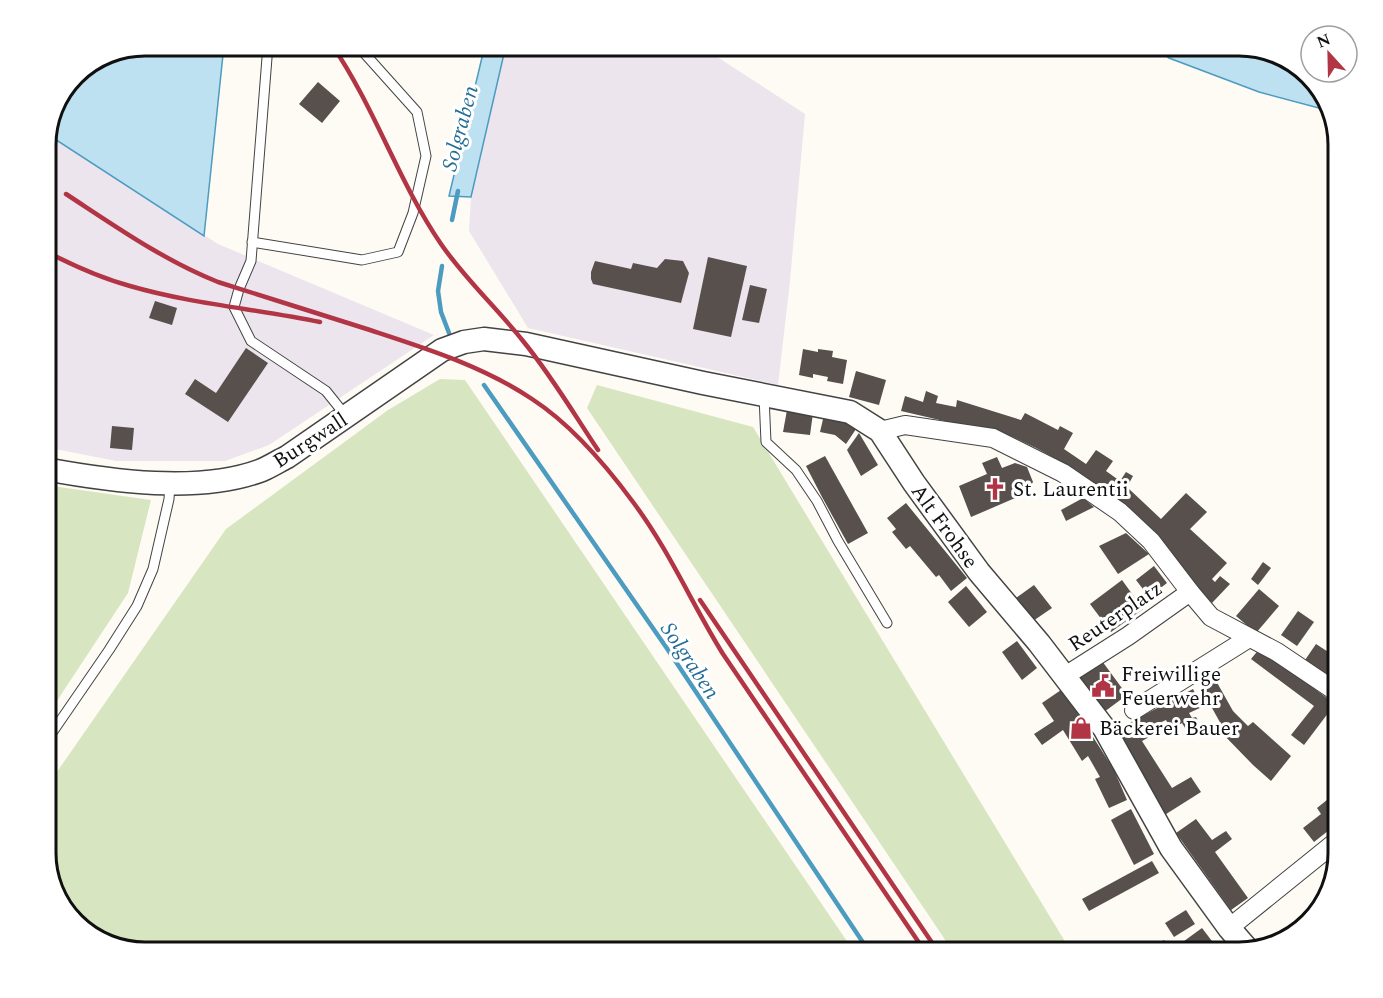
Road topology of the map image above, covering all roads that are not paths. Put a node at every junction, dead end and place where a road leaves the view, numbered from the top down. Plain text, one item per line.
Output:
1 (267, 56) edge
2 (367, 56) edge
3 (252, 242) junction
4 (484, 339) joint
5 (764, 396) junction
6 (346, 416) junction
7 (880, 431) junction
8 (56, 471) edge
9 (170, 483) junction
10 (1190, 592) junction
11 (887, 623) dead end
12 (1249, 638) junction
13 (1065, 676) junction
14 (1328, 686) edge
15 (1134, 710) dead end
16 (56, 727) edge
17 (1328, 854) edge
18 (1229, 928) junction
19 (1241, 942) edge

1 - 3 lane
2 - 3 lane
3 - 6 lane
4 - 5 street, Alt Frohse
4 - 6 street, Burgwall
5 - 7 street, Alt Frohse
5 - 11 lane
6 - 9 street, Burgwall
7 - 10 street
7 - 13 street, Alt Frohse
8 - 9 street, Burgwall
9 - 16 lane
10 - 12 street
10 - 13 street, Reuterplatz
12 - 14 street
12 - 15 street
13 - 18 street, Alt Frohse
17 - 18 street
18 - 19 street, Alt Frohse

